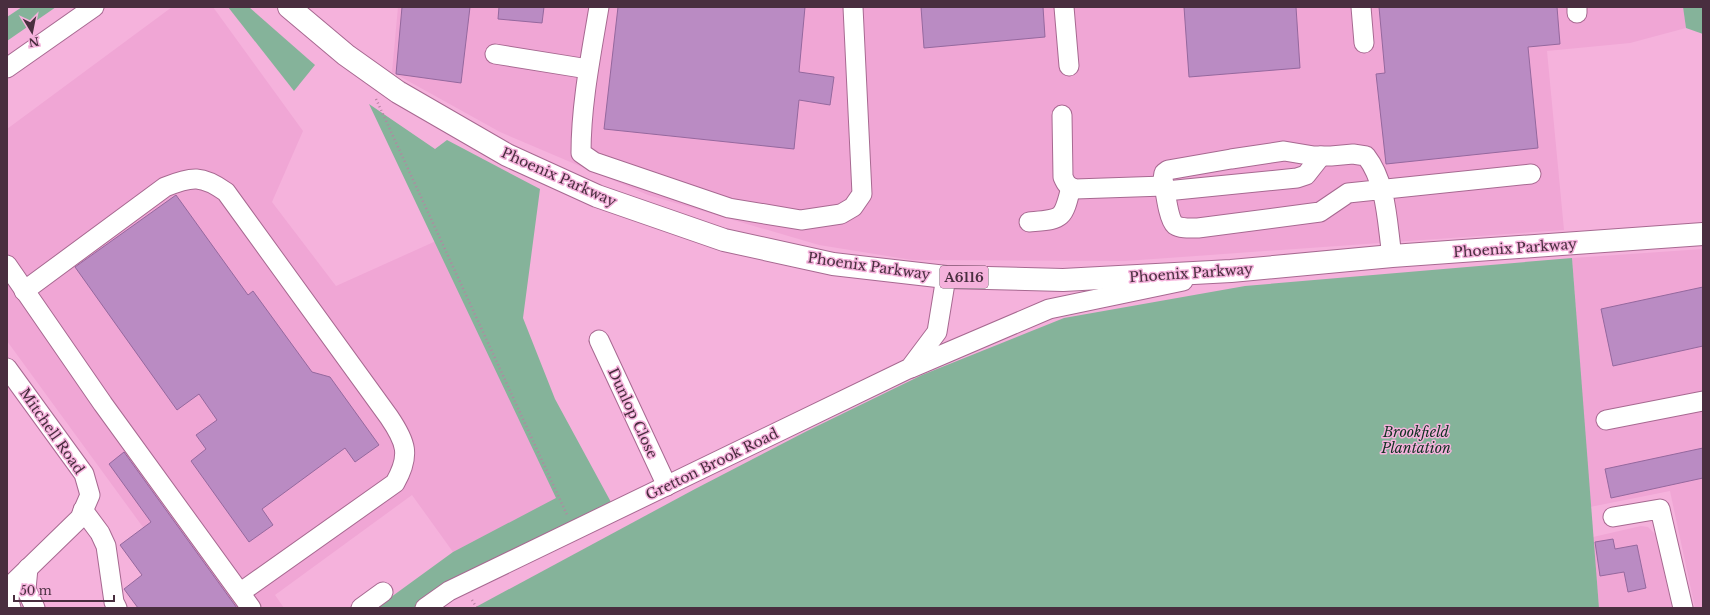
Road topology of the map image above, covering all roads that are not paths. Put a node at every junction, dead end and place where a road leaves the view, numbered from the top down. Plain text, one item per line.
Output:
1 (94, 7) edge
2 (289, 7) edge
3 (599, 7) edge
4 (853, 7) edge
5 (1064, 7) edge
6 (1361, 7) edge
7 (1364, 43) dead end
8 (495, 54) dead end
9 (1069, 66) dead end
10 (7, 68) edge
11 (588, 69) junction
12 (1062, 115) dead end
13 (1321, 156) junction
14 (1531, 174) dead end
15 (1071, 187) junction
16 (1165, 189) junction
17 (1382, 190) junction
18 (1029, 222) dead end
19 (1703, 234) edge
20 (1392, 256) junction
21 (7, 265) edge
22 (1231, 271) junction
23 (946, 277) junction
24 (24, 291) junction
25 (599, 340) dead end
26 (7, 368) edge
27 (910, 368) junction
28 (1703, 401) edge
29 (1606, 420) dead end
30 (667, 486) junction
31 (83, 510) junction
32 (1613, 517) dead end
33 (28, 568) junction
34 (241, 592) junction
35 (383, 592) dead end
36 (11, 608) edge
37 (35, 608) edge
38 (117, 608) edge
39 (252, 608) edge
40 (361, 608) edge
41 (425, 608) edge
42 (1683, 608) edge

1 - 10 street
2 - 23 main road, Phoenix Parkway / A6116
3 - 11 street
4 - 11 street
5 - 9 street
6 - 7 street
8 - 11 street
12 - 15 street
13 - 16 street
13 - 16 street
13 - 17 street
14 - 17 street
15 - 16 street
15 - 18 street
16 - 17 street
17 - 20 street
19 - 20 main road, Phoenix Parkway / A6116
20 - 22 main road, Phoenix Parkway / A6116
21 - 24 street
22 - 23 main road, Phoenix Parkway / A6116
22 - 27 street
23 - 27 street, Gretton Brook Road
24 - 34 street
24 - 34 street
25 - 30 street, Dunlop Close
26 - 31 street, Mitchell Road
27 - 30 street, Gretton Brook Road
28 - 29 street
30 - 41 street, Gretton Brook Road
31 - 33 street, Mitchell Road
31 - 38 street
32 - 42 street
33 - 36 street, Mitchell Road
33 - 37 street
34 - 39 street
35 - 40 street

